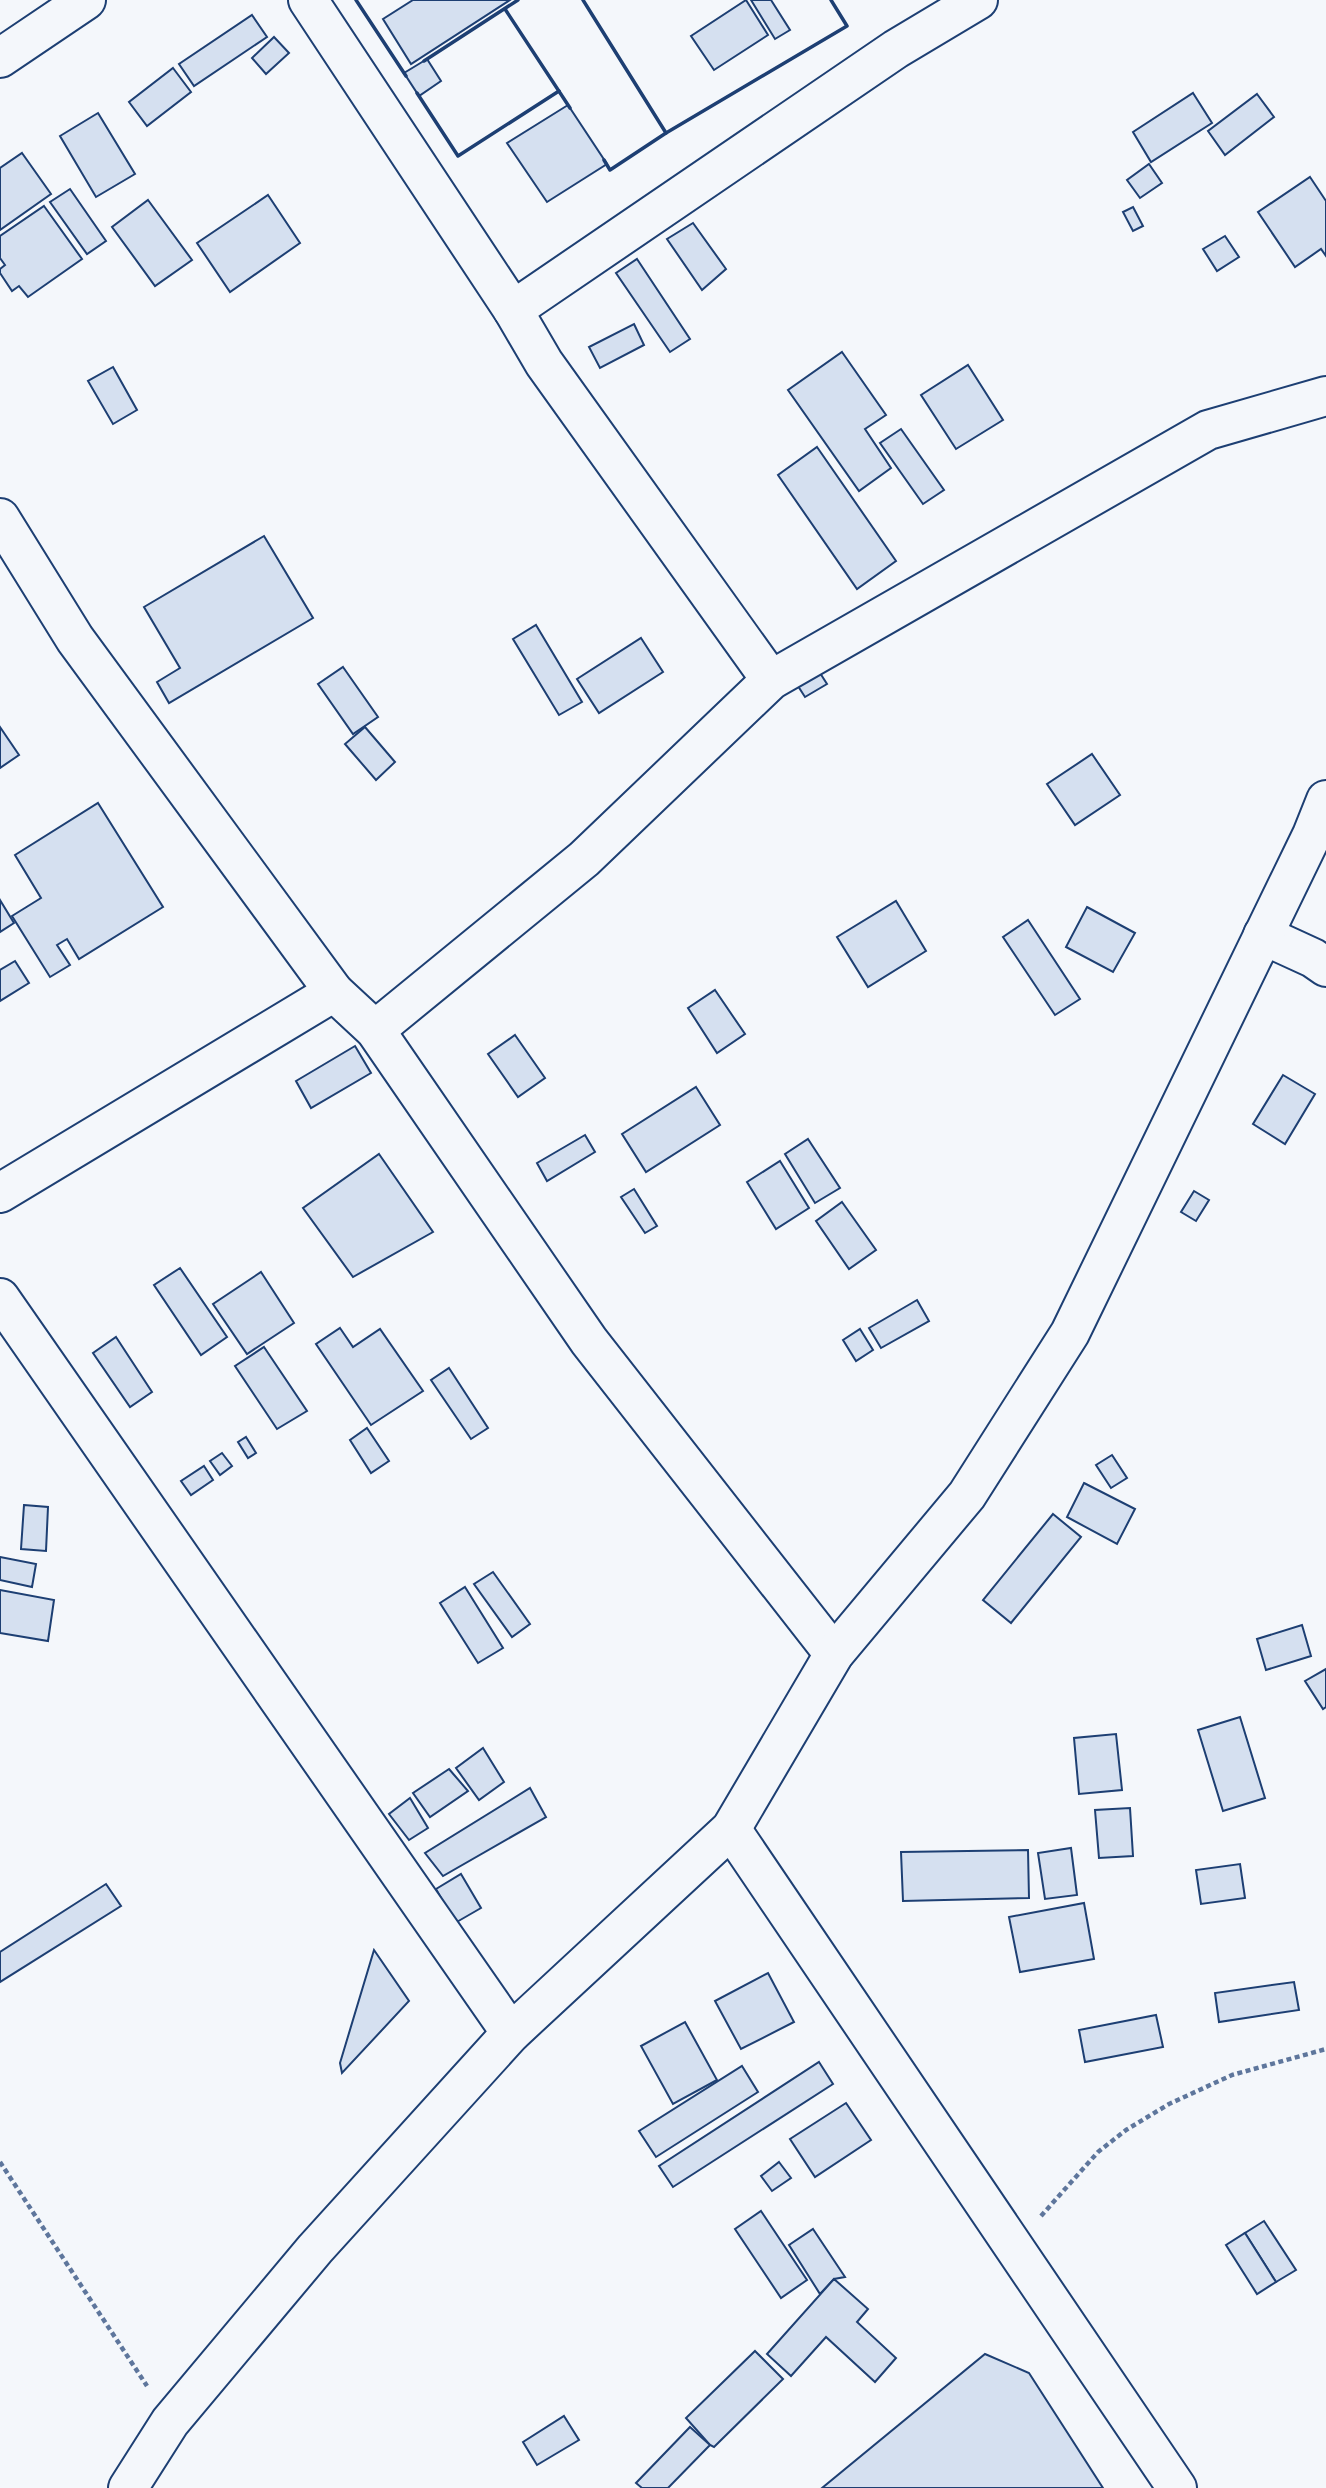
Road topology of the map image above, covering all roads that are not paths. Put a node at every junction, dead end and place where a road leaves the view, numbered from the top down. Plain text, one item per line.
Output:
1 (86, 0) edge
2 (308, 0) edge
3 (978, 0) edge
4 (0, 58) edge
5 (513, 310) junction
6 (1326, 396) edge
7 (0, 518) edge
8 (771, 680) junction
9 (1326, 800) edge
10 (1263, 935) junction
11 (1326, 967) edge
12 (334, 992) junction
13 (375, 1030) junction
14 (0, 1193) edge
15 (0, 1298) edge
16 (834, 1654) junction
17 (731, 1829) junction
18 (510, 2033) junction
19 (128, 2488) edge
20 (1177, 2488) edge

1 - 4 street
2 - 5 street
3 - 5 street
5 - 8 street
6 - 8 street
7 - 12 street
8 - 13 street
9 - 10 street
10 - 11 street
10 - 16 street
12 - 13 street
12 - 14 street
13 - 16 street
15 - 18 street
16 - 17 street
17 - 18 street
17 - 20 street
18 - 19 street

